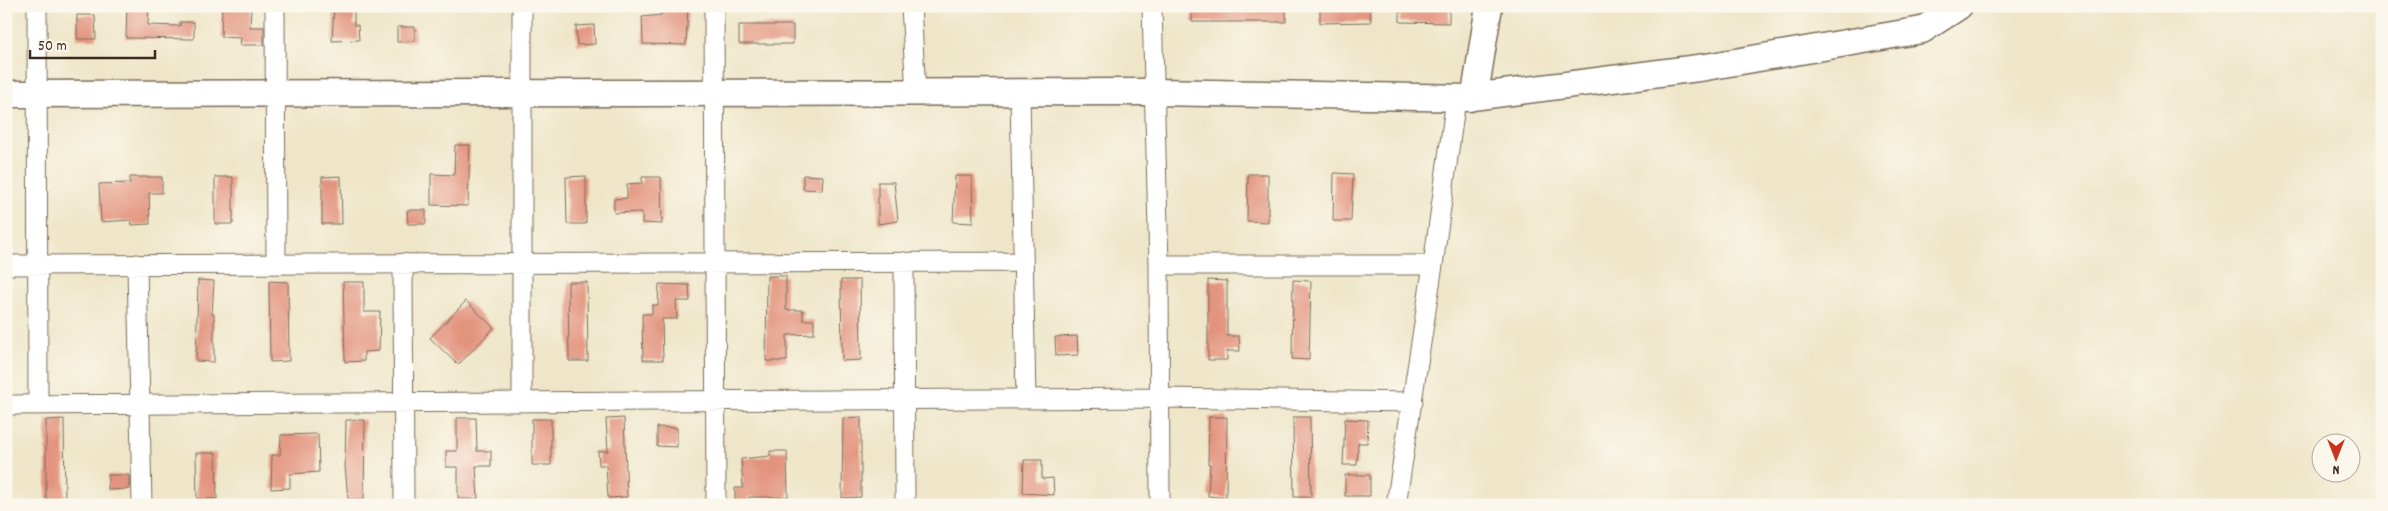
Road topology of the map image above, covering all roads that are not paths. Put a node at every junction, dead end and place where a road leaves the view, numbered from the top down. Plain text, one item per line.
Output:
1 (37, 6) edge
2 (275, 6) edge
3 (522, 6) edge
4 (714, 6) edge
5 (912, 6) edge
6 (1152, 6) edge
7 (1489, 6) edge
8 (1959, 6) edge
9 (1154, 92) junction
10 (276, 93) junction
11 (524, 93) junction
12 (6, 94) edge
13 (36, 94) junction
14 (714, 94) junction
15 (916, 94) junction
16 (1020, 94) junction
17 (1464, 98) junction
18 (715, 262) junction
19 (904, 262) junction
20 (1023, 262) junction
21 (403, 263) junction
22 (522, 263) junction
23 (6, 264) edge
24 (36, 264) junction
25 (137, 264) junction
26 (276, 264) junction
27 (1159, 265) junction
28 (1433, 265) junction
29 (1159, 398) junction
30 (1026, 399) junction
31 (717, 400) junction
32 (904, 400) junction
33 (403, 402) junction
34 (522, 402) junction
35 (1413, 402) junction
36 (142, 403) junction
37 (6, 405) edge
38 (38, 405) junction
39 (142, 505) edge
40 (404, 505) edge
41 (716, 505) edge
42 (905, 505) edge
43 (1160, 505) edge
44 (1396, 505) edge

1 - 13 street
2 - 10 street
3 - 11 street
4 - 14 street
5 - 15 street
6 - 9 street
7 - 17 street
8 - 17 street
9 - 16 street
9 - 17 street
9 - 27 street
10 - 11 street
10 - 13 street
10 - 26 street
11 - 14 street
11 - 22 street
12 - 13 street
13 - 24 street
14 - 15 street
14 - 18 street
15 - 16 street
16 - 20 street
17 - 28 street
18 - 19 street
18 - 22 street
18 - 31 street
19 - 20 street
19 - 32 street
20 - 30 street
21 - 22 street
21 - 26 street
21 - 33 street
22 - 34 street
23 - 24 street
24 - 25 street
24 - 38 street
25 - 26 street
25 - 36 street
27 - 28 street
27 - 29 street
28 - 35 street
29 - 30 street
29 - 35 street
29 - 43 street
30 - 32 street
31 - 32 street
31 - 34 street
31 - 41 street
32 - 42 street
33 - 34 street
33 - 36 street
33 - 40 street
35 - 44 street
36 - 38 street
36 - 39 street
37 - 38 street

